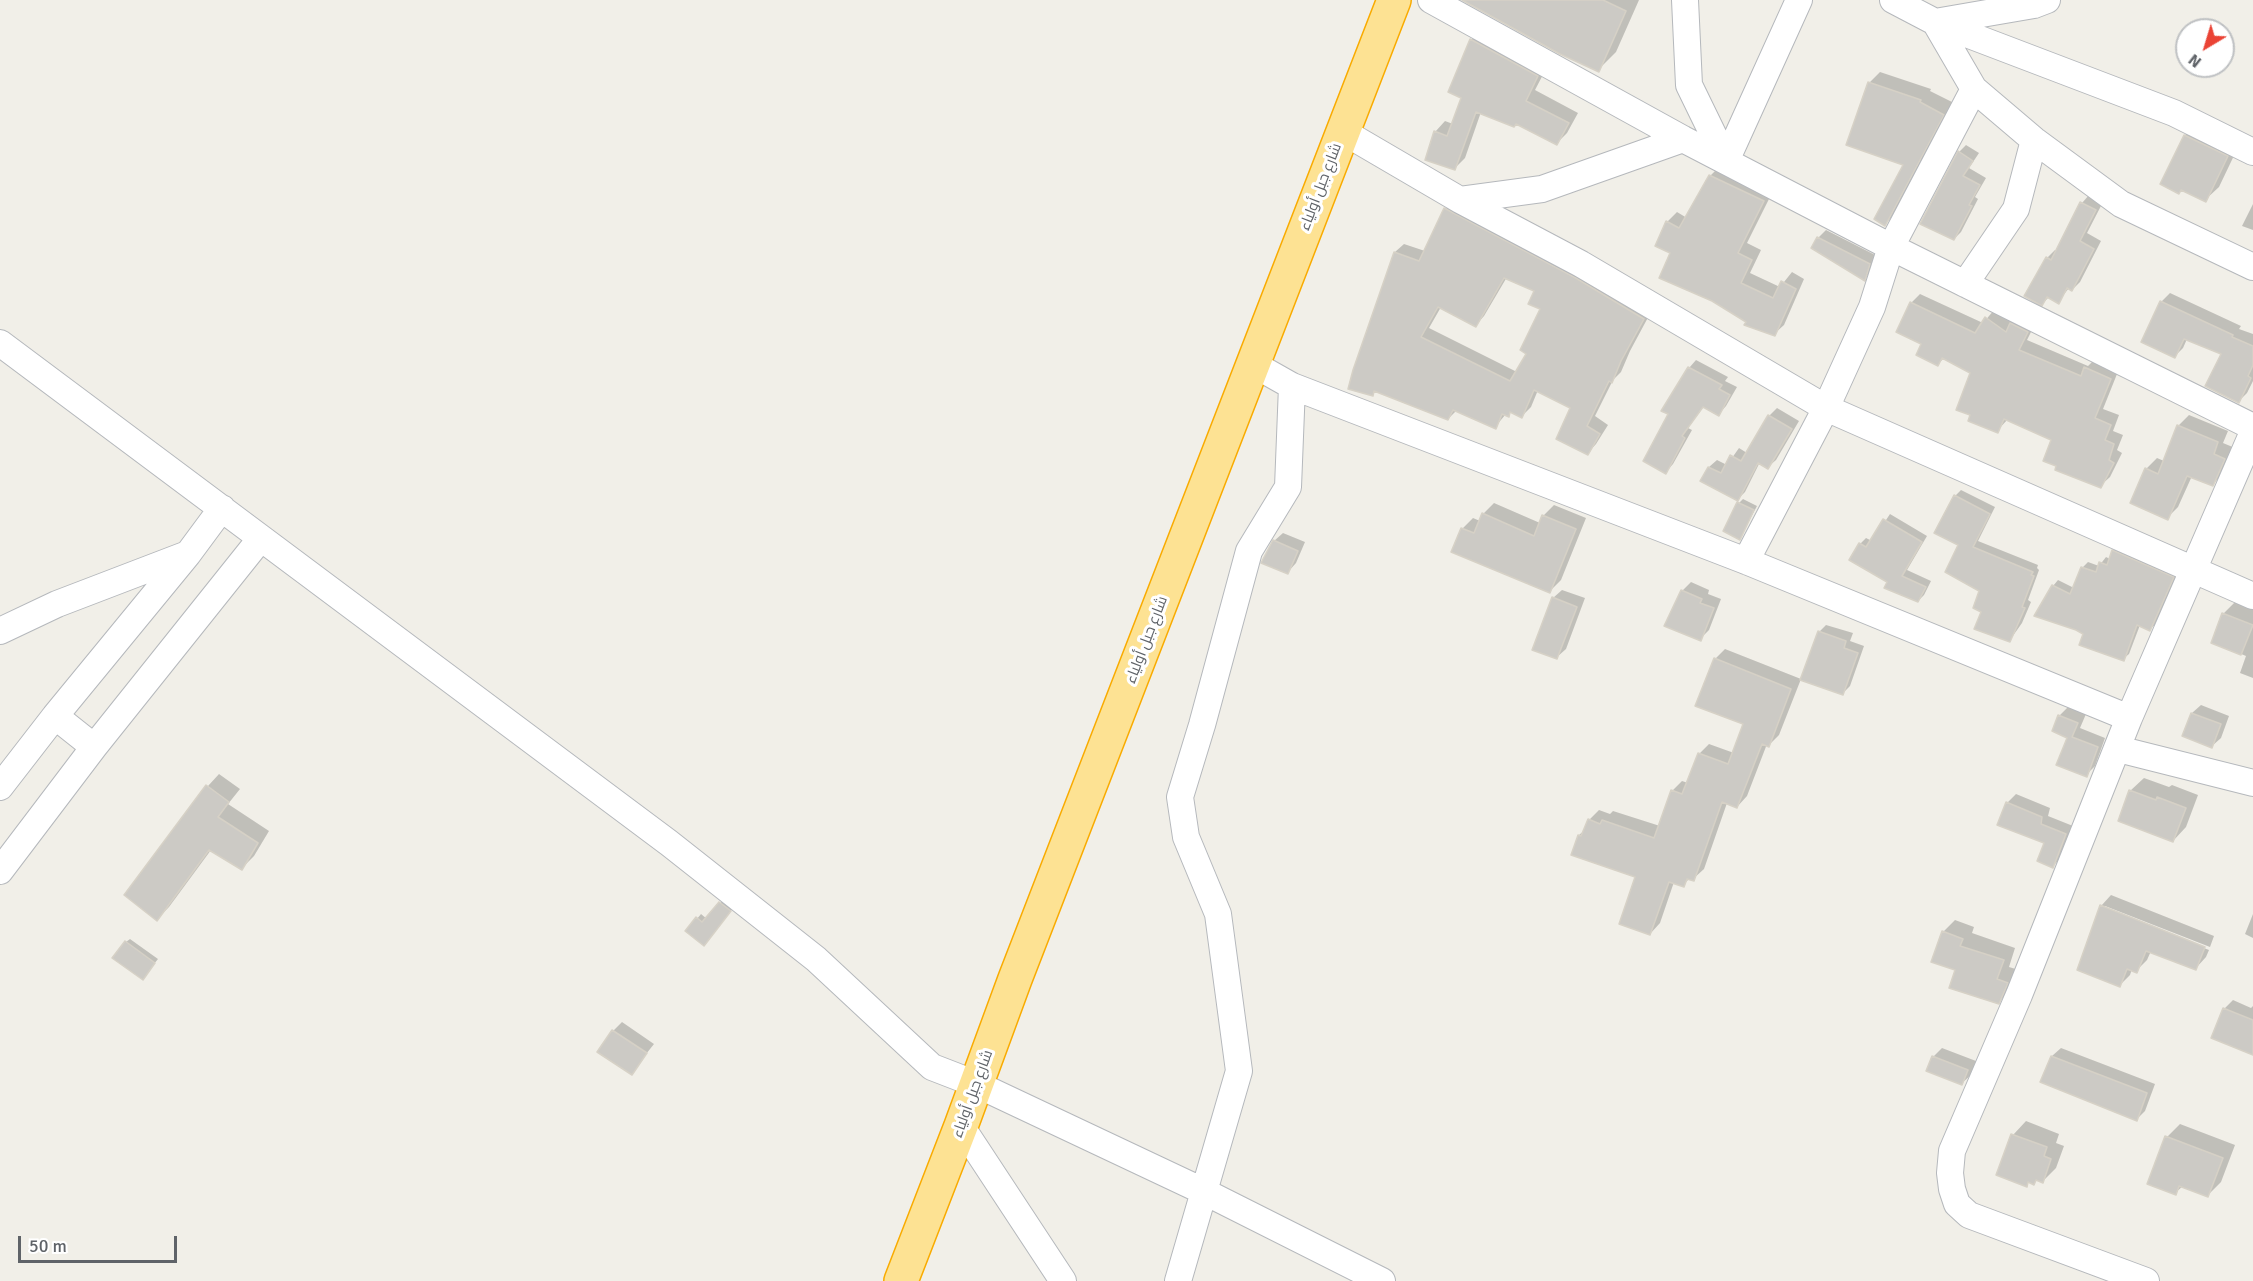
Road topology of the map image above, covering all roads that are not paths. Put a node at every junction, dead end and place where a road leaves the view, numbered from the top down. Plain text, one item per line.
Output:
1 (1394, 0) edge
2 (1431, 0) edge
3 (1685, 0) edge
4 (1799, 0) edge
5 (1893, 0) edge
6 (2047, 0) edge
7 (1935, 22) junction
8 (1974, 89) junction
9 (1342, 130) junction
10 (1683, 139) junction
11 (2034, 140) junction
12 (2253, 152) edge
13 (1726, 161) junction
14 (1460, 200) junction
15 (1891, 247) junction
16 (2253, 267) edge
17 (1965, 284) junction
18 (0, 343) edge
19 (1253, 364) junction
20 (1292, 386) junction
21 (1826, 408) junction
22 (2253, 427) edge
23 (2253, 432) edge
24 (222, 508) junction
25 (261, 538) junction
26 (188, 554) junction
27 (1746, 561) junction
28 (2194, 570) junction
29 (2253, 596) edge
30 (0, 631) edge
31 (55, 716) junction
32 (2129, 718) junction
33 (94, 747) junction
34 (2118, 749) junction
35 (2253, 783) edge
36 (0, 787) edge
37 (0, 871) edge
38 (976, 1084) junction
39 (961, 1126) junction
40 (1205, 1192) junction
41 (900, 1281) edge
42 (1063, 1281) edge
43 (1178, 1281) edge
44 (1382, 1281) edge
45 (2146, 1281) edge

1 - 9 highway, شارع جبل أولياء
2 - 10 street
3 - 13 street
4 - 13 street
5 - 7 street
6 - 7 street
7 - 8 street
7 - 12 street
8 - 11 street
8 - 15 street
9 - 14 street
9 - 19 highway, شارع جبل أولياء
10 - 13 street
10 - 14 street
11 - 16 street
11 - 17 street
13 - 15 street
14 - 21 street
15 - 17 street
15 - 21 street
17 - 22 street
18 - 24 street
19 - 20 street
19 - 38 highway, شارع جبل أولياء
20 - 27 street
20 - 40 street
21 - 27 street
21 - 28 street
23 - 28 street
24 - 25 street
24 - 26 street
25 - 33 street
25 - 38 street
26 - 30 street
26 - 31 street
27 - 32 street
28 - 29 street
28 - 32 street
31 - 33 street
31 - 36 street
32 - 34 street
33 - 37 street
34 - 35 street
34 - 45 street
38 - 39 highway, شارع جبل أولياء
38 - 40 street
39 - 41 highway, شارع جبل أولياء
39 - 42 street
40 - 43 street
40 - 44 street

